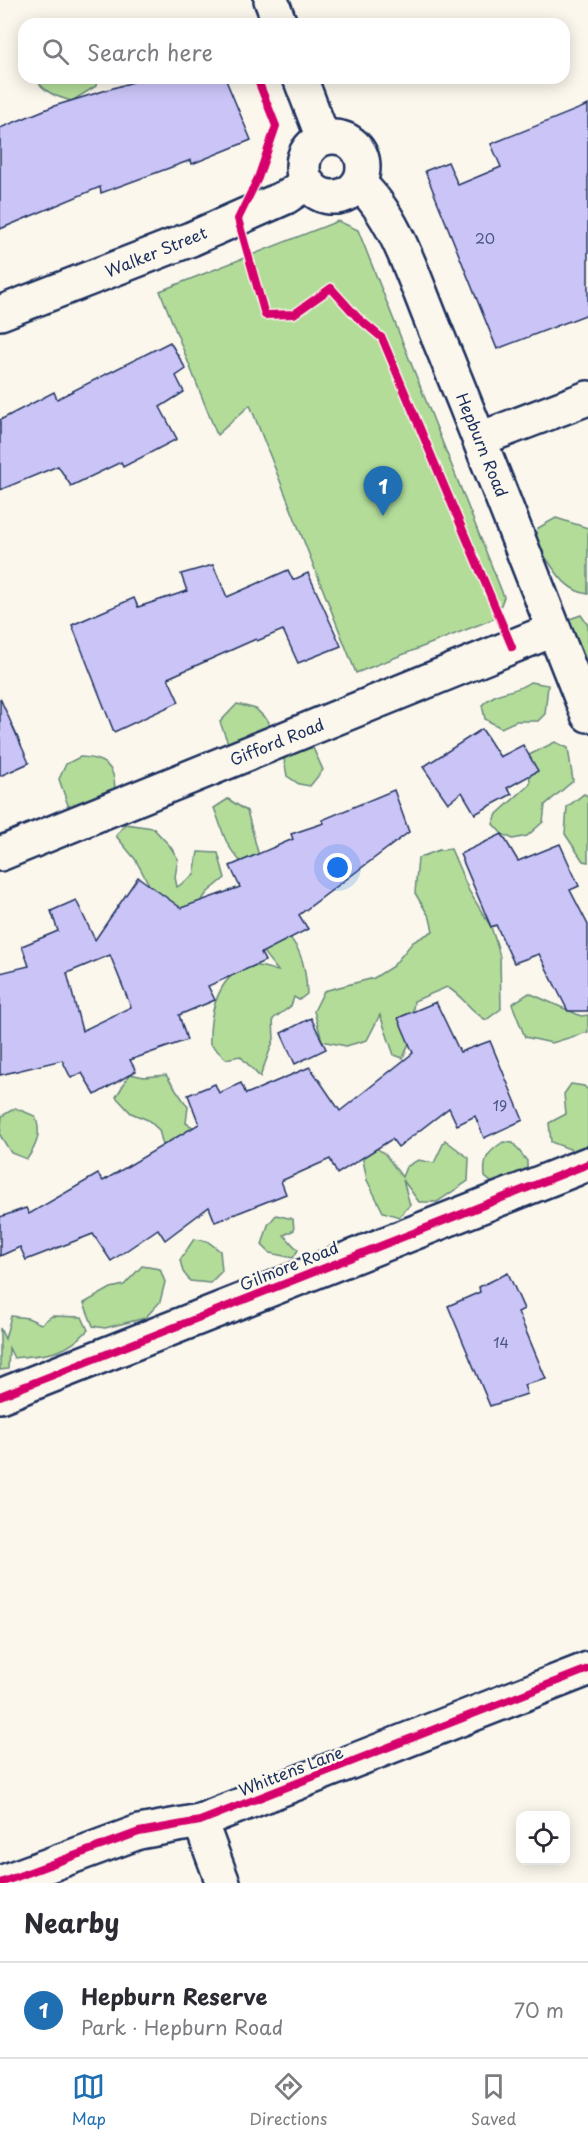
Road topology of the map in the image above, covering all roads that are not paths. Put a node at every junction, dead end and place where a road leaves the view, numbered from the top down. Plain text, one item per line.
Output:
1 (271, 0) edge
2 (278, 18) edge
3 (302, 84) edge
4 (323, 138) junction
5 (308, 183) junction
6 (359, 184) junction
7 (0, 313) edge
8 (588, 398) edge
9 (480, 439) junction
10 (553, 630) junction
11 (588, 715) edge
12 (0, 854) edge
13 (588, 1164) edge
14 (0, 1396) edge
15 (588, 1669) edge
16 (200, 1821) junction
17 (0, 1883) edge
18 (223, 1883) edge

1 - 2 street
3 - 4 street
4 - 5 street
4 - 6 street
5 - 6 street
5 - 7 street, Walker Street
6 - 9 street, Hepburn Road
8 - 9 street
9 - 10 street, Hepburn Road
10 - 11 street, Hepburn Road
10 - 12 street, Gifford Road
13 - 14 street, Gilmore Road
15 - 16 street, Whittens Lane
16 - 17 street, Whittens Lane
16 - 18 street

